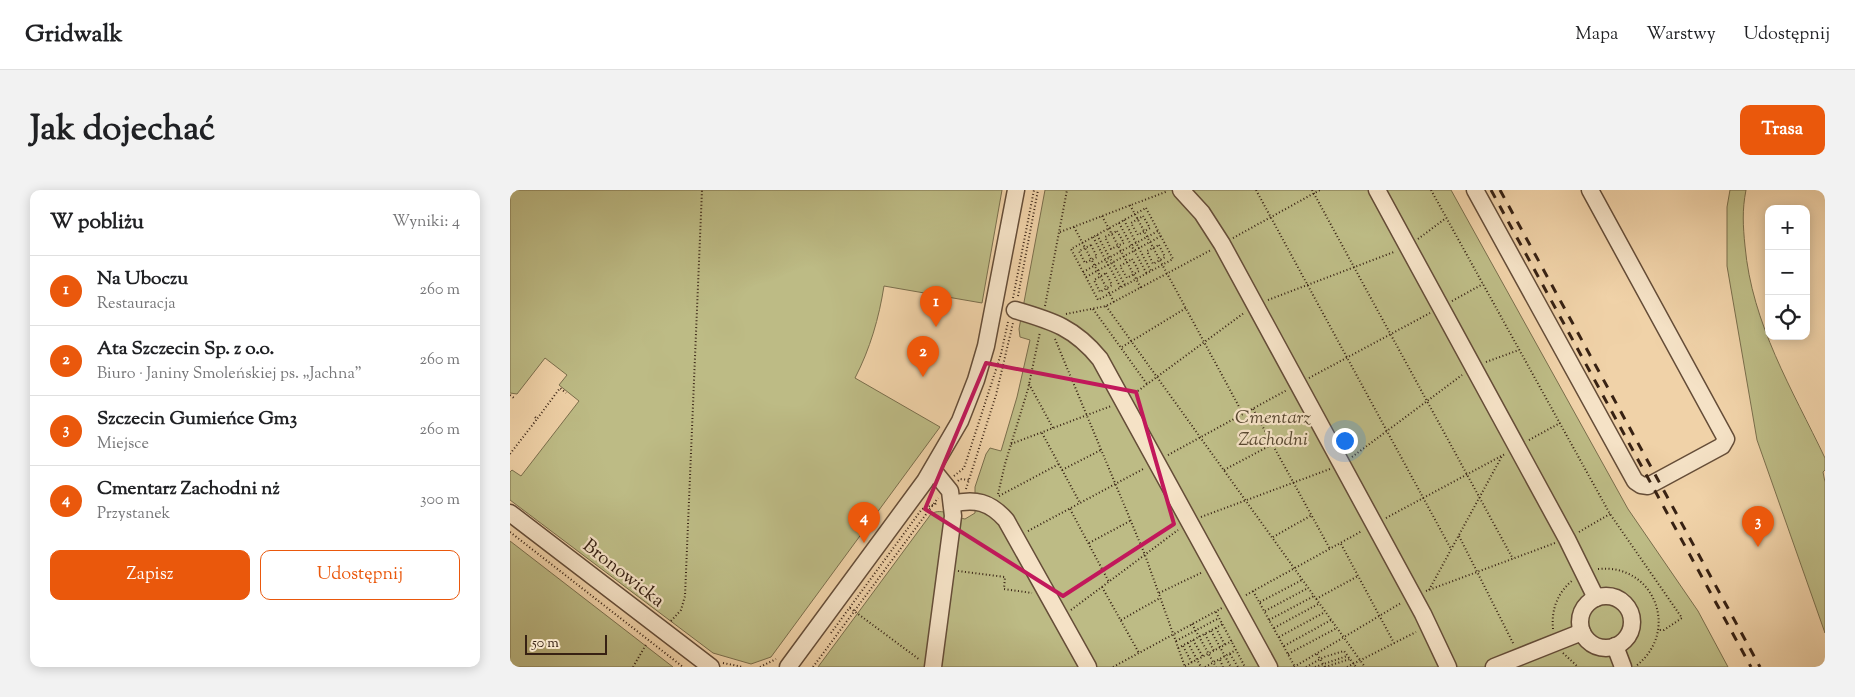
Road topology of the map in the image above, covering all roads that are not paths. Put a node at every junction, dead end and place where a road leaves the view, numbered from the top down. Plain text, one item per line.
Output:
1 (1016, 190) edge
2 (1181, 190) edge
3 (1377, 190) edge
4 (1474, 190) edge
5 (1590, 190) edge
6 (1016, 310) road end
7 (933, 470) junction
8 (956, 498) junction
9 (510, 512) edge
10 (1596, 598) junction
11 (1582, 632) junction
12 (1615, 646) junction
13 (785, 661) edge
14 (928, 664) edge
15 (711, 667) edge
16 (1088, 667) edge
17 (1269, 667) edge
18 (1448, 667) edge
19 (1494, 667) edge
20 (1623, 667) edge

1 - 7 street
2 - 18 street
3 - 10 street
4 - 5 street
6 - 17 street
7 - 8 street
7 - 13 street
8 - 14 street
8 - 16 street
9 - 15 street, Bronowicka
10 - 11 street
10 - 12 street
11 - 12 street
11 - 19 street
12 - 20 street

